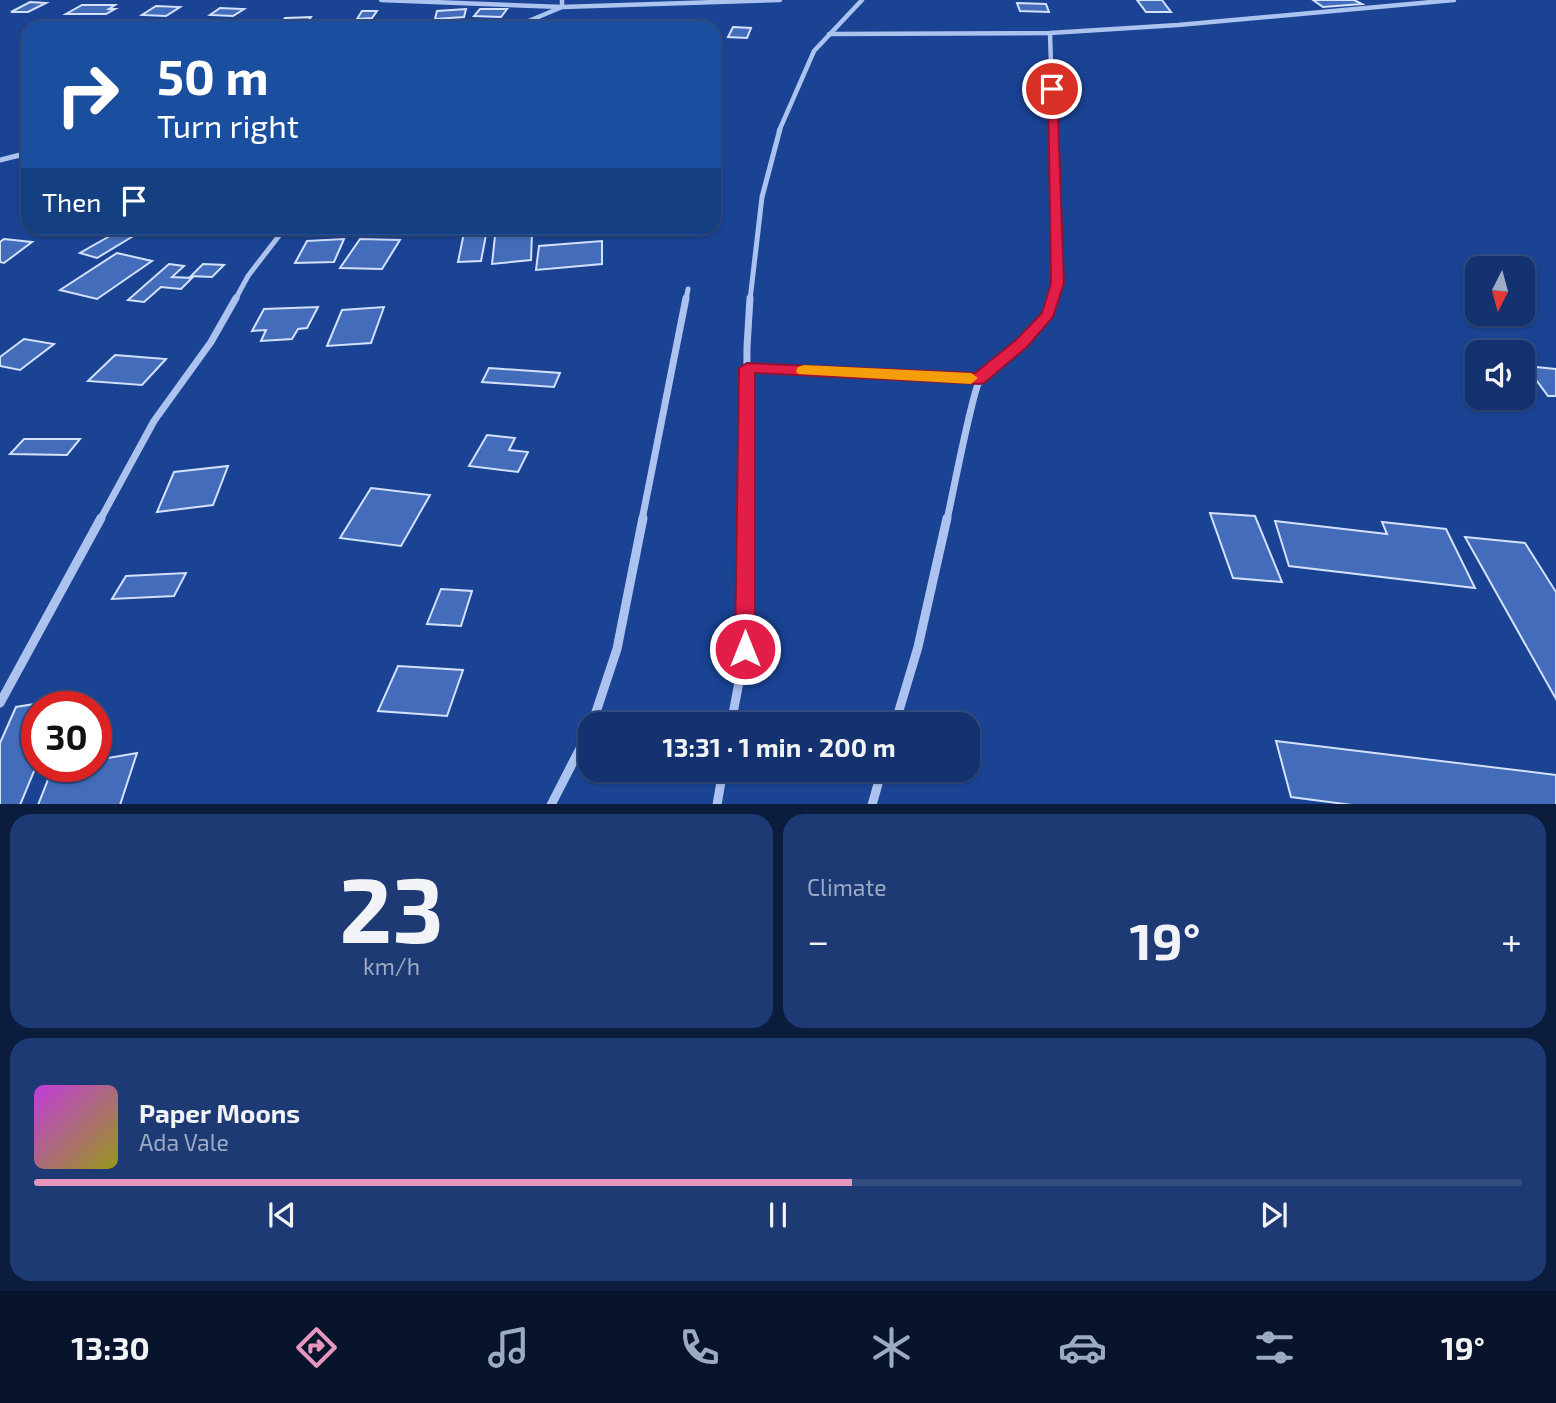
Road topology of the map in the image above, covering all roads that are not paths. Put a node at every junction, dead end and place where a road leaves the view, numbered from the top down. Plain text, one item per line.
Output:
1 (381, 0) edge
2 (562, 0) edge
3 (780, 0) edge
4 (862, 0) edge
5 (1454, 0) edge
6 (562, 7) junction
7 (529, 21) edge
8 (1050, 33) junction
9 (829, 34) junction
10 (21, 155) edge
11 (0, 160) edge
12 (280, 235) edge
13 (688, 289) dead end
14 (747, 368) junction
15 (979, 379) junction
16 (0, 703) edge
17 (596, 712) edge
18 (733, 712) edge
19 (899, 712) edge
20 (578, 752) edge
21 (721, 782) edge
22 (878, 782) edge
23 (551, 804) edge
24 (716, 804) edge
25 (872, 804) edge

1 - 6 street
2 - 6 street
3 - 6 street
4 - 9 street
5 - 8 street
6 - 7 street
8 - 9 street
8 - 15 street
9 - 14 street
10 - 11 street
12 - 16 street
13 - 17 street
14 - 15 street
14 - 18 street
15 - 19 street
20 - 23 street
21 - 24 street
22 - 25 street

